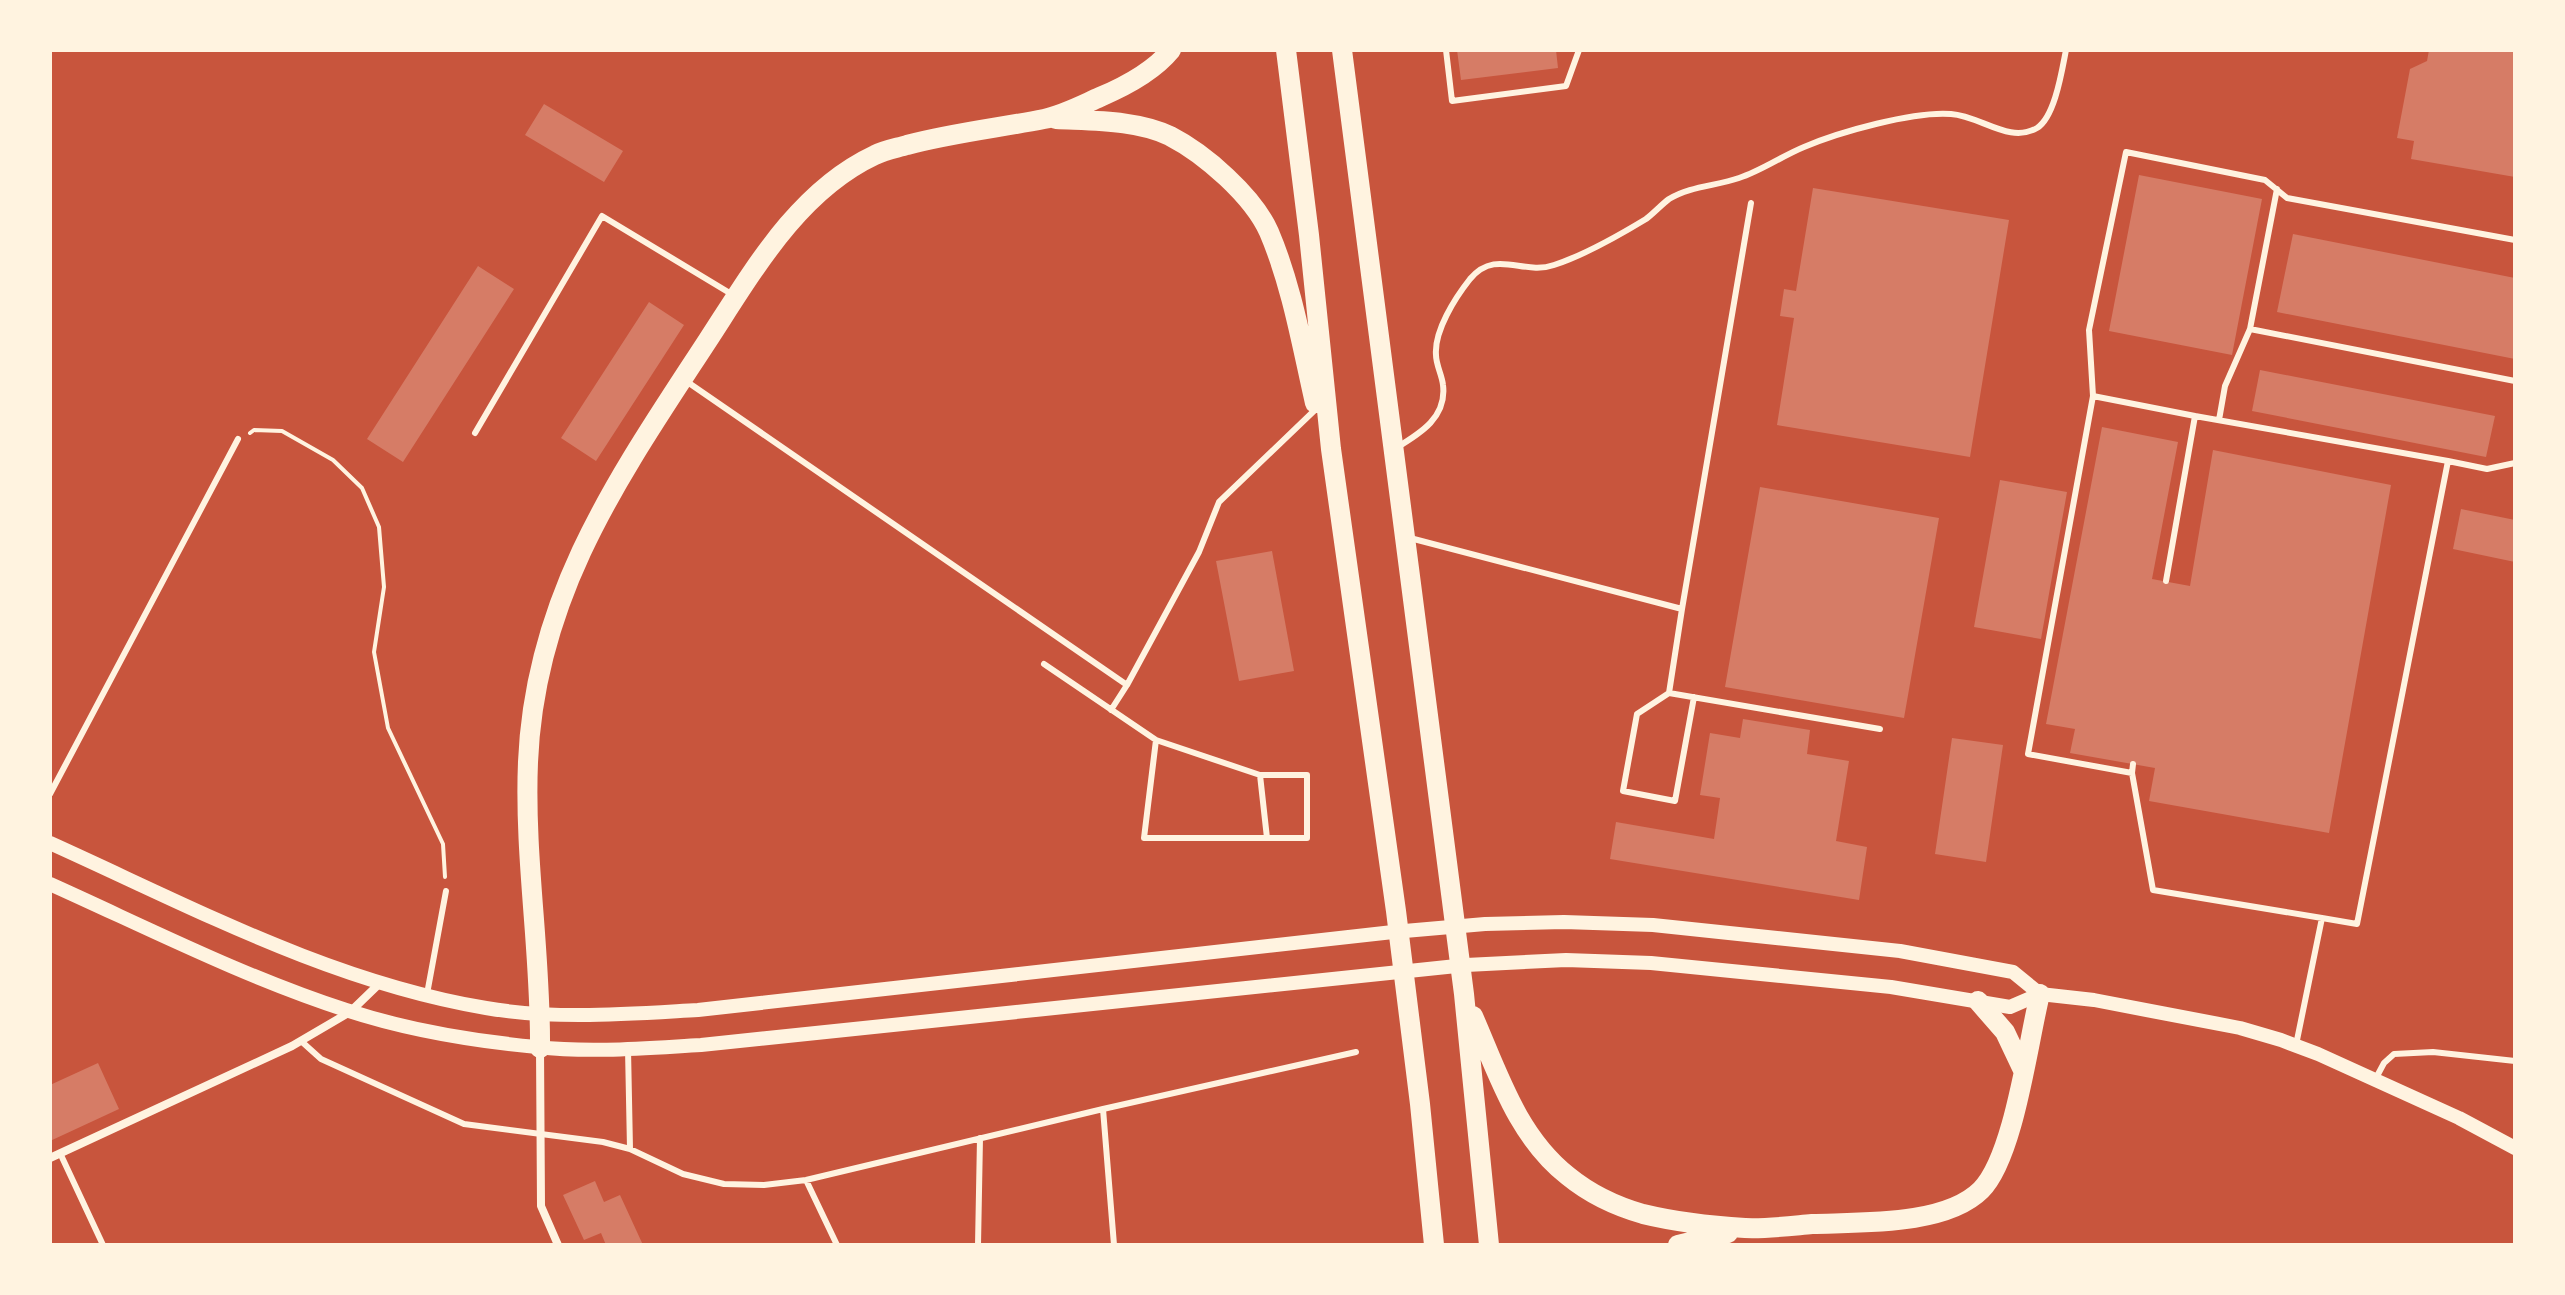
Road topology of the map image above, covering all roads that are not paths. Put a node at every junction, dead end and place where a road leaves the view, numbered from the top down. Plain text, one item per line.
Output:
1 (1171, 50) edge
2 (1286, 50) edge
3 (1342, 50) edge
4 (1446, 50) edge
5 (1579, 50) edge
6 (2066, 50) edge
7 (1048, 118) junction
8 (2277, 189) junction
9 (1751, 203) dead end
10 (2515, 240) edge
11 (736, 297) junction
12 (2250, 329) junction
13 (683, 379) junction
14 (2515, 381) edge
15 (2093, 396) junction
16 (1317, 408) junction
17 (2195, 416) junction
18 (2219, 420) junction
19 (475, 433) dead end
20 (238, 439) road end
21 (1331, 449) junction
22 (1392, 450) junction
23 (2448, 461) junction
24 (2515, 463) edge
25 (1403, 536) junction
26 (2166, 581) dead end
27 (1682, 609) junction
28 (1044, 664) dead end
29 (1127, 685) junction
30 (1669, 693) junction
31 (1694, 697) junction
32 (1111, 710) junction
33 (1880, 729) dead end
34 (1156, 740) junction
35 (2133, 764) dead end
36 (2132, 773) junction
37 (1260, 775) junction
38 (50, 794) edge
39 (1267, 838) junction
40 (50, 843) edge
41 (50, 884) edge
42 (446, 891) road end
43 (2322, 918) junction
44 (379, 984) junction
45 (1464, 994) junction
46 (2040, 994) junction
47 (426, 997) junction
48 (1978, 1001) junction
49 (350, 1012) junction
50 (540, 1014) junction
51 (301, 1041) junction
52 (2295, 1046) junction
53 (540, 1048) junction
54 (628, 1049) junction
55 (1356, 1052) dead end
56 (2515, 1061) edge
57 (2023, 1070) junction
58 (2375, 1080) junction
59 (1103, 1109) junction
60 (540, 1135) junction
61 (980, 1138) junction
62 (2515, 1148) edge
63 (630, 1149) junction
64 (60, 1153) junction
65 (50, 1158) edge
66 (806, 1180) junction
67 (1748, 1228) junction
68 (103, 1245) edge
69 (558, 1245) edge
70 (837, 1245) edge
71 (978, 1245) edge
72 (1114, 1245) edge
73 (1434, 1245) edge
74 (1489, 1245) edge
75 (1678, 1245) edge

1 - 7 highway
2 - 21 highway
3 - 22 highway
4 - 5 lane
6 - 22 lane
7 - 11 highway
7 - 16 highway
8 - 10 lane
8 - 12 lane
8 - 15 lane
9 - 27 lane
11 - 13 highway
11 - 19 lane
12 - 14 lane
12 - 18 lane
13 - 29 lane
13 - 50 highway
15 - 17 lane
15 - 36 lane
16 - 21 highway
16 - 29 lane
17 - 18 lane
17 - 26 lane
18 - 23 lane
20 - 38 lane
21 - 73 highway
22 - 25 highway
23 - 24 lane
23 - 43 lane
25 - 27 lane
25 - 45 highway
27 - 30 lane
28 - 32 lane
29 - 32 lane
30 - 31 lane
30 - 31 lane
31 - 33 lane
32 - 34 lane
34 - 37 lane
34 - 39 lane
35 - 36 lane
36 - 43 lane
37 - 39 lane
37 - 39 lane
40 - 44 street
41 - 49 street
42 - 47 lane
43 - 52 lane
44 - 47 street
44 - 49 street
45 - 67 highway
45 - 74 highway
46 - 48 street
46 - 50 street
46 - 52 street
46 - 57 highway
47 - 50 street
48 - 54 street
48 - 57 highway
49 - 51 street
49 - 53 street
50 - 53 highway
51 - 60 lane
51 - 64 street
52 - 58 street
53 - 54 street
53 - 60 street
54 - 63 lane
55 - 59 lane
56 - 58 lane
57 - 67 highway
58 - 62 street
59 - 61 lane
59 - 72 lane
60 - 63 lane
60 - 69 street
61 - 66 lane
61 - 71 lane
63 - 66 lane
64 - 65 street
64 - 68 lane
66 - 70 lane
67 - 75 highway

